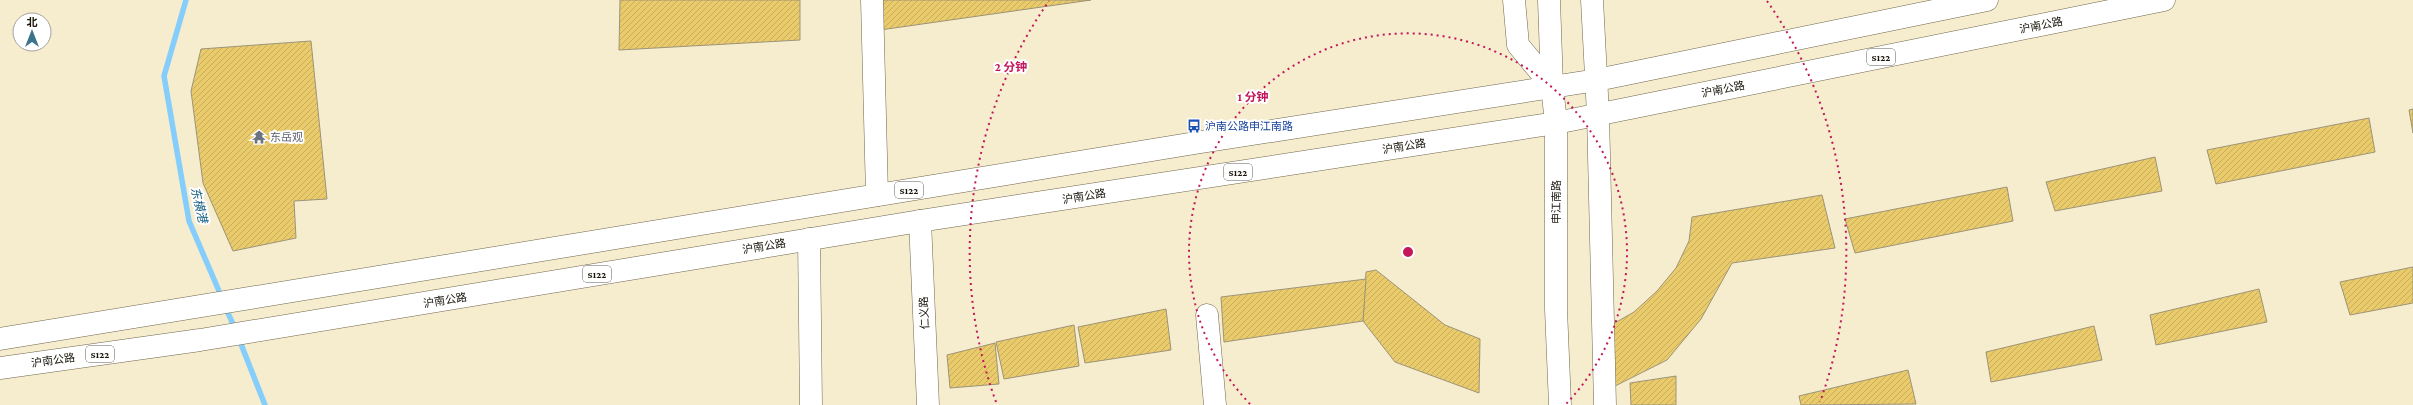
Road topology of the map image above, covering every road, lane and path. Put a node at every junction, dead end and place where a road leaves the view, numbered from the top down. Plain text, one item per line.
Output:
1 (872, 0) edge
2 (1514, 0) edge
3 (1549, 0) edge
4 (1592, 0) edge
5 (1987, 0) edge
6 (2164, 0) edge
7 (1597, 80) junction
8 (1552, 86) junction
9 (1598, 114) junction
10 (1556, 123) junction
11 (877, 195) junction
12 (920, 221) junction
13 (808, 239) junction
14 (1207, 315) dead end
15 (0, 339) edge
16 (0, 368) edge
17 (811, 405) edge
18 (928, 405) edge
19 (1215, 405) edge
20 (1560, 405) edge
21 (1605, 405) edge

1 - 11 main road
2 - 8 main road
3 - 8 main road, 申江南路
4 - 7 main road
5 - 7 main road, S122
6 - 9 main road, 沪南公路 / S122
7 - 8 main road, S122
7 - 9 main road
8 - 10 main road, 申江南路
8 - 11 main road, S122
9 - 10 main road, 沪南公路 / S122
9 - 21 main road
10 - 12 main road, 沪南公路 / S122
10 - 20 main road, 申江南路
11 - 15 main road, S122
12 - 13 main road, 沪南公路 / S122
12 - 18 main road, 仁义路
13 - 16 main road, 沪南公路 / S122
13 - 17 main road
14 - 19 main road

